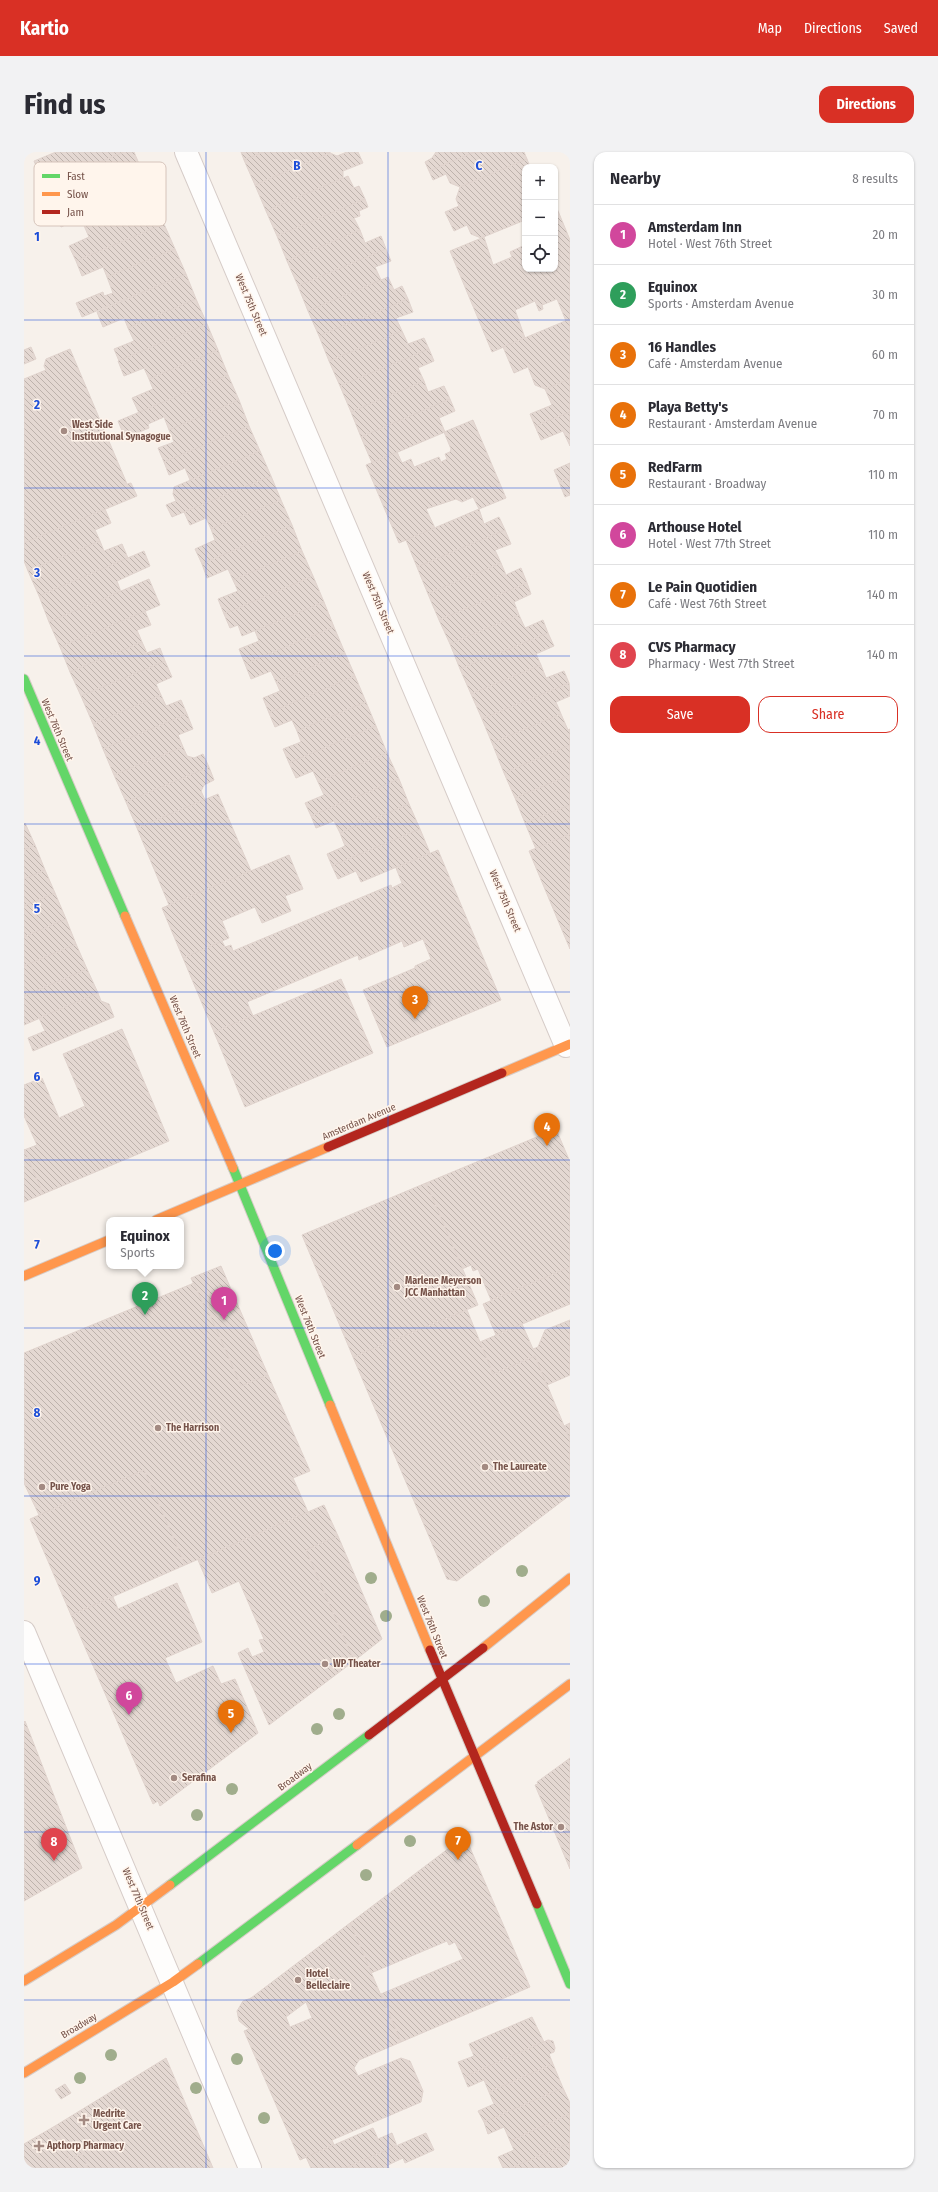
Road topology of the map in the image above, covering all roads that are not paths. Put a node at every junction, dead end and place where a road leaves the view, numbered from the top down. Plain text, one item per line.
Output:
1 (186, 152) edge
2 (24, 679) edge
3 (569, 1048) edge
4 (240, 1184) junction
5 (163, 1217) edge
6 (106, 1241) edge
7 (24, 1276) edge
8 (570, 1578) edge
9 (24, 1632) edge
10 (442, 1679) junction
11 (570, 1684) edge
12 (474, 1757) junction
13 (141, 1906) junction
14 (24, 1981) edge
15 (173, 1982) junction
16 (570, 1984) edge
17 (24, 2073) edge
18 (250, 2168) edge

1 - 3 street, West 75th Street
2 - 4 main road, West 76th Street
3 - 4 main road, Amsterdam Avenue
4 - 5 main road, Amsterdam Avenue
4 - 10 main road, West 76th Street
6 - 7 main road
8 - 10 main road, Broadway
9 - 13 street, West 77th Street
10 - 12 main road, West 76th Street
10 - 13 main road, Broadway
11 - 12 main road, Broadway
12 - 15 main road, Broadway
12 - 16 main road, West 76th Street
13 - 14 main road, Broadway
13 - 15 street, West 77th Street
15 - 17 main road, Broadway
15 - 18 street, West 77th Street

